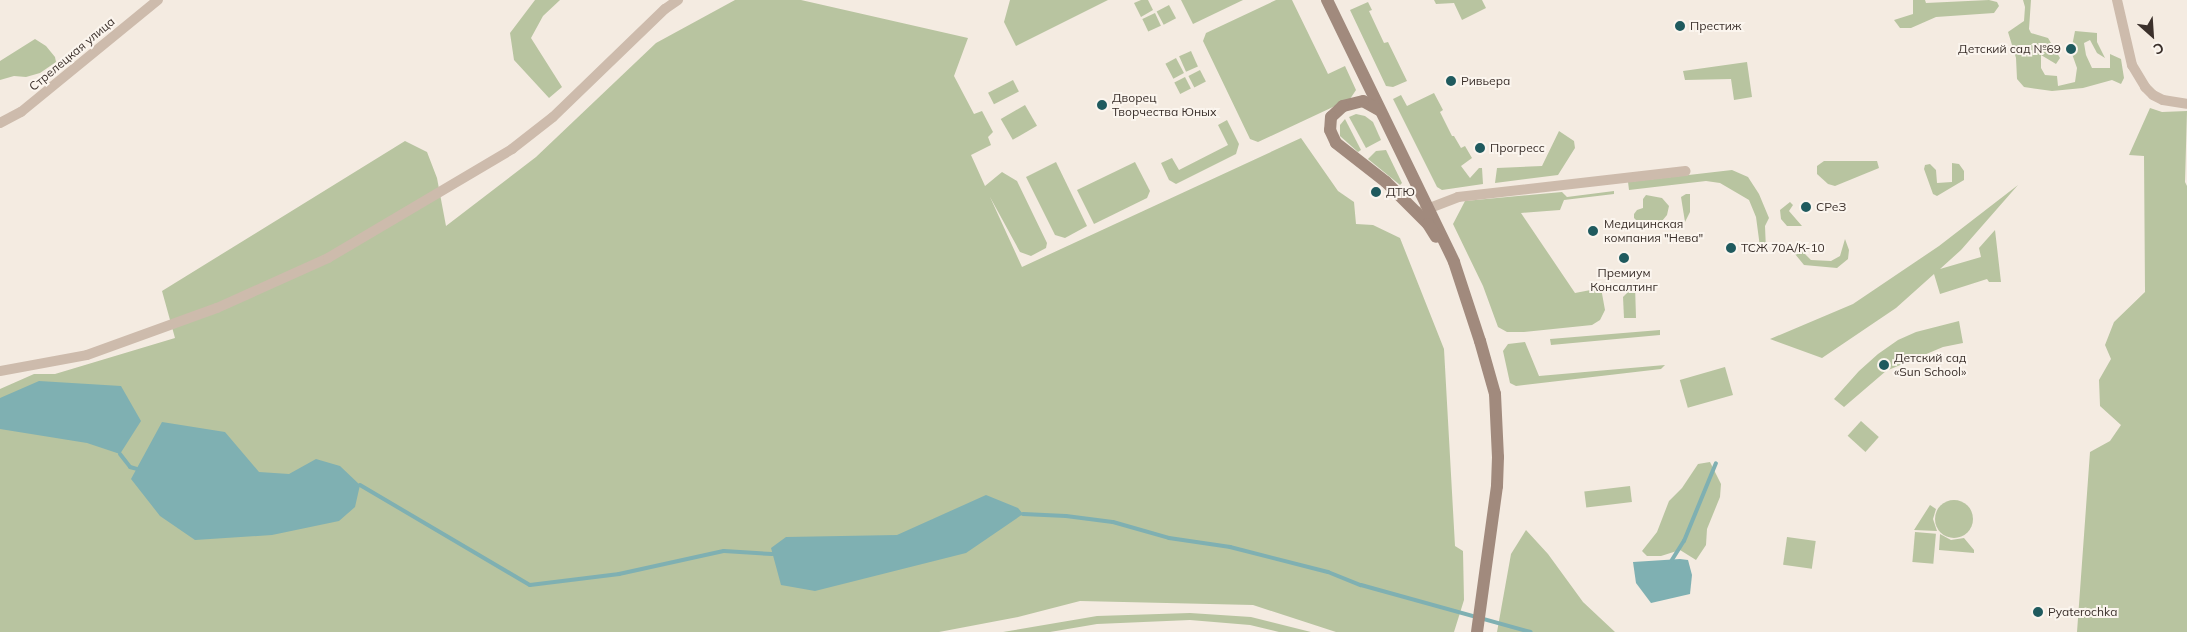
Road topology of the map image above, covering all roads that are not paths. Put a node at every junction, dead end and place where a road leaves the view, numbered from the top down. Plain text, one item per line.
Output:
1 (158, 0) edge
2 (678, 0) edge
3 (1327, 0) edge
4 (2117, 0) edge
5 (2187, 104) edge
6 (1379, 110) junction
7 (0, 123) edge
8 (1686, 171) dead end
9 (1430, 208) junction
10 (1417, 214) junction
11 (1454, 262) junction
12 (0, 371) edge
13 (1477, 632) edge

1 - 7 street, Стрелецкая улица
2 - 12 street
3 - 6 street
4 - 5 street
6 - 9 street
6 - 10 street
8 - 9 street
9 - 10 street
9 - 11 street
10 - 11 street
11 - 13 street

